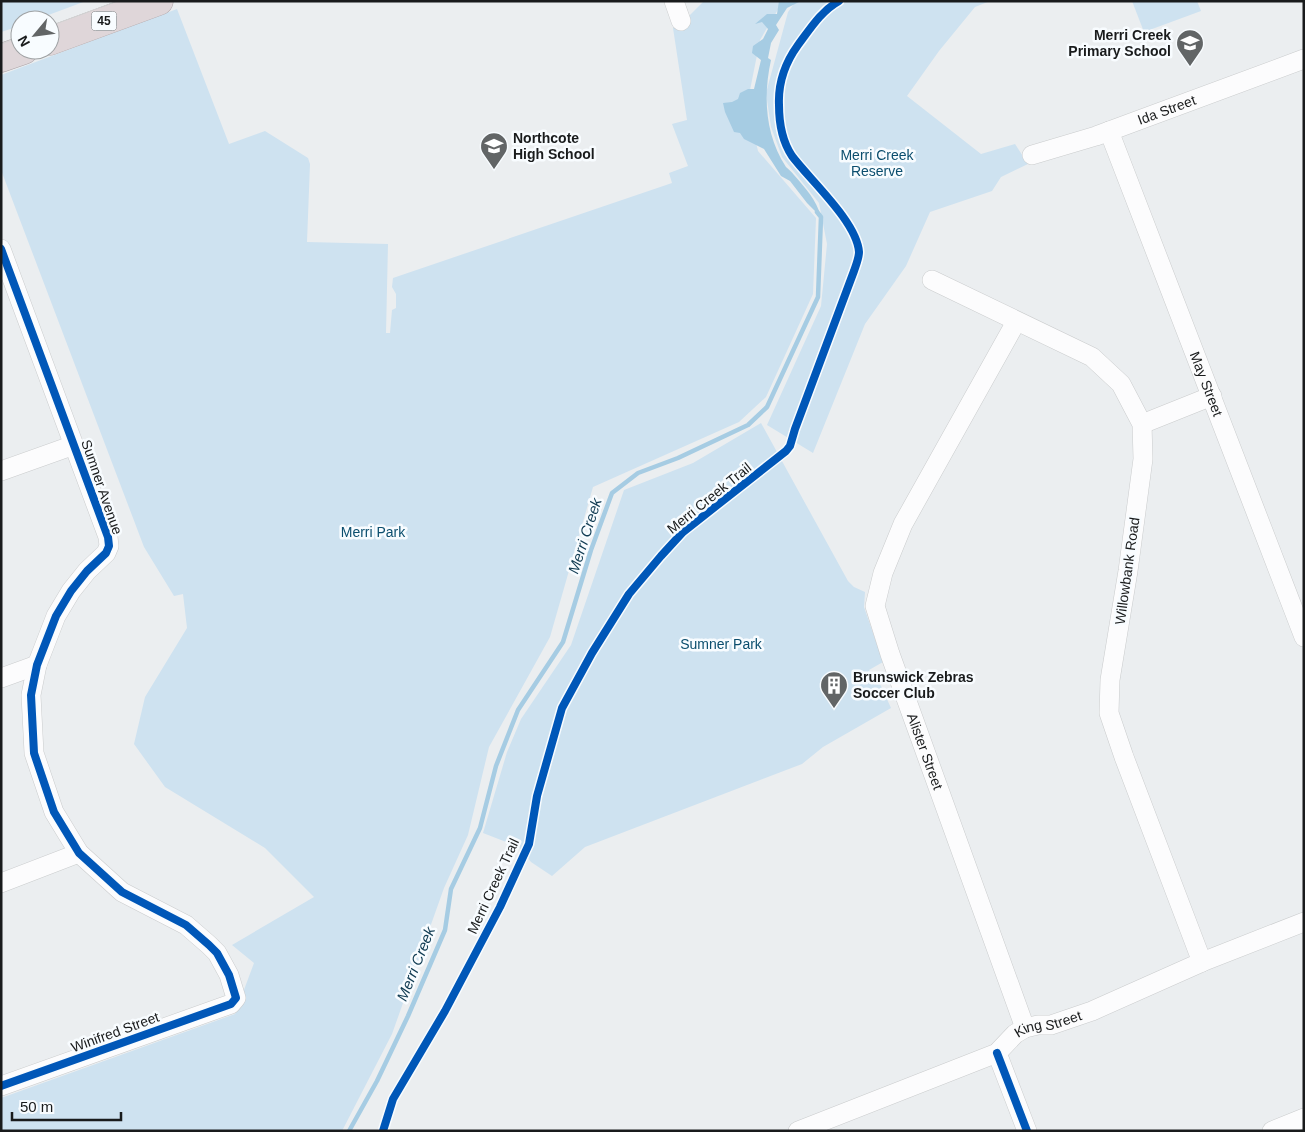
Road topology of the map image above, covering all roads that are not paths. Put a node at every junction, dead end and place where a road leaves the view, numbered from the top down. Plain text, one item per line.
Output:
1 (159, 1) edge
2 (674, 1) edge
3 (680, 21) dead end
4 (60, 37) edge
5 (1303, 58) edge
6 (1110, 131) junction
7 (1032, 155) dead end
8 (3, 259) edge
9 (932, 280) dead end
10 (1016, 322) junction
11 (1212, 396) junction
12 (1142, 424) junction
13 (74, 445) junction
14 (1, 471) edge
15 (1304, 637) edge
16 (37, 665) junction
17 (1, 678) edge
18 (79, 853) junction
19 (1, 883) edge
20 (1304, 922) edge
21 (1202, 962) junction
22 (236, 998) joint
23 (1026, 1028) junction
24 (997, 1053) junction
25 (1, 1086) edge
26 (1304, 1118) edge
27 (798, 1131) edge
28 (1027, 1131) edge
29 (1272, 1131) edge

1 - 4 highway, 45
2 - 3 street
5 - 6 street, Ida Street
6 - 7 street, Ida Street
6 - 11 street, May Street
8 - 13 street, Sumner Avenue
9 - 10 street, Willowbank Road
10 - 12 street, Willowbank Road
10 - 23 street, Alister Street
11 - 12 street
11 - 15 street, May Street
12 - 21 street, Willowbank Road
13 - 14 street
13 - 16 street, Sumner Avenue
16 - 17 street
16 - 18 street, Sumner Avenue
18 - 19 street
18 - 22 street, Sumner Avenue
20 - 21 street, King Street
21 - 23 street, King Street
22 - 25 street, Winifred Street
23 - 24 street, King Street
24 - 27 street, King Street
24 - 28 street
26 - 29 street

